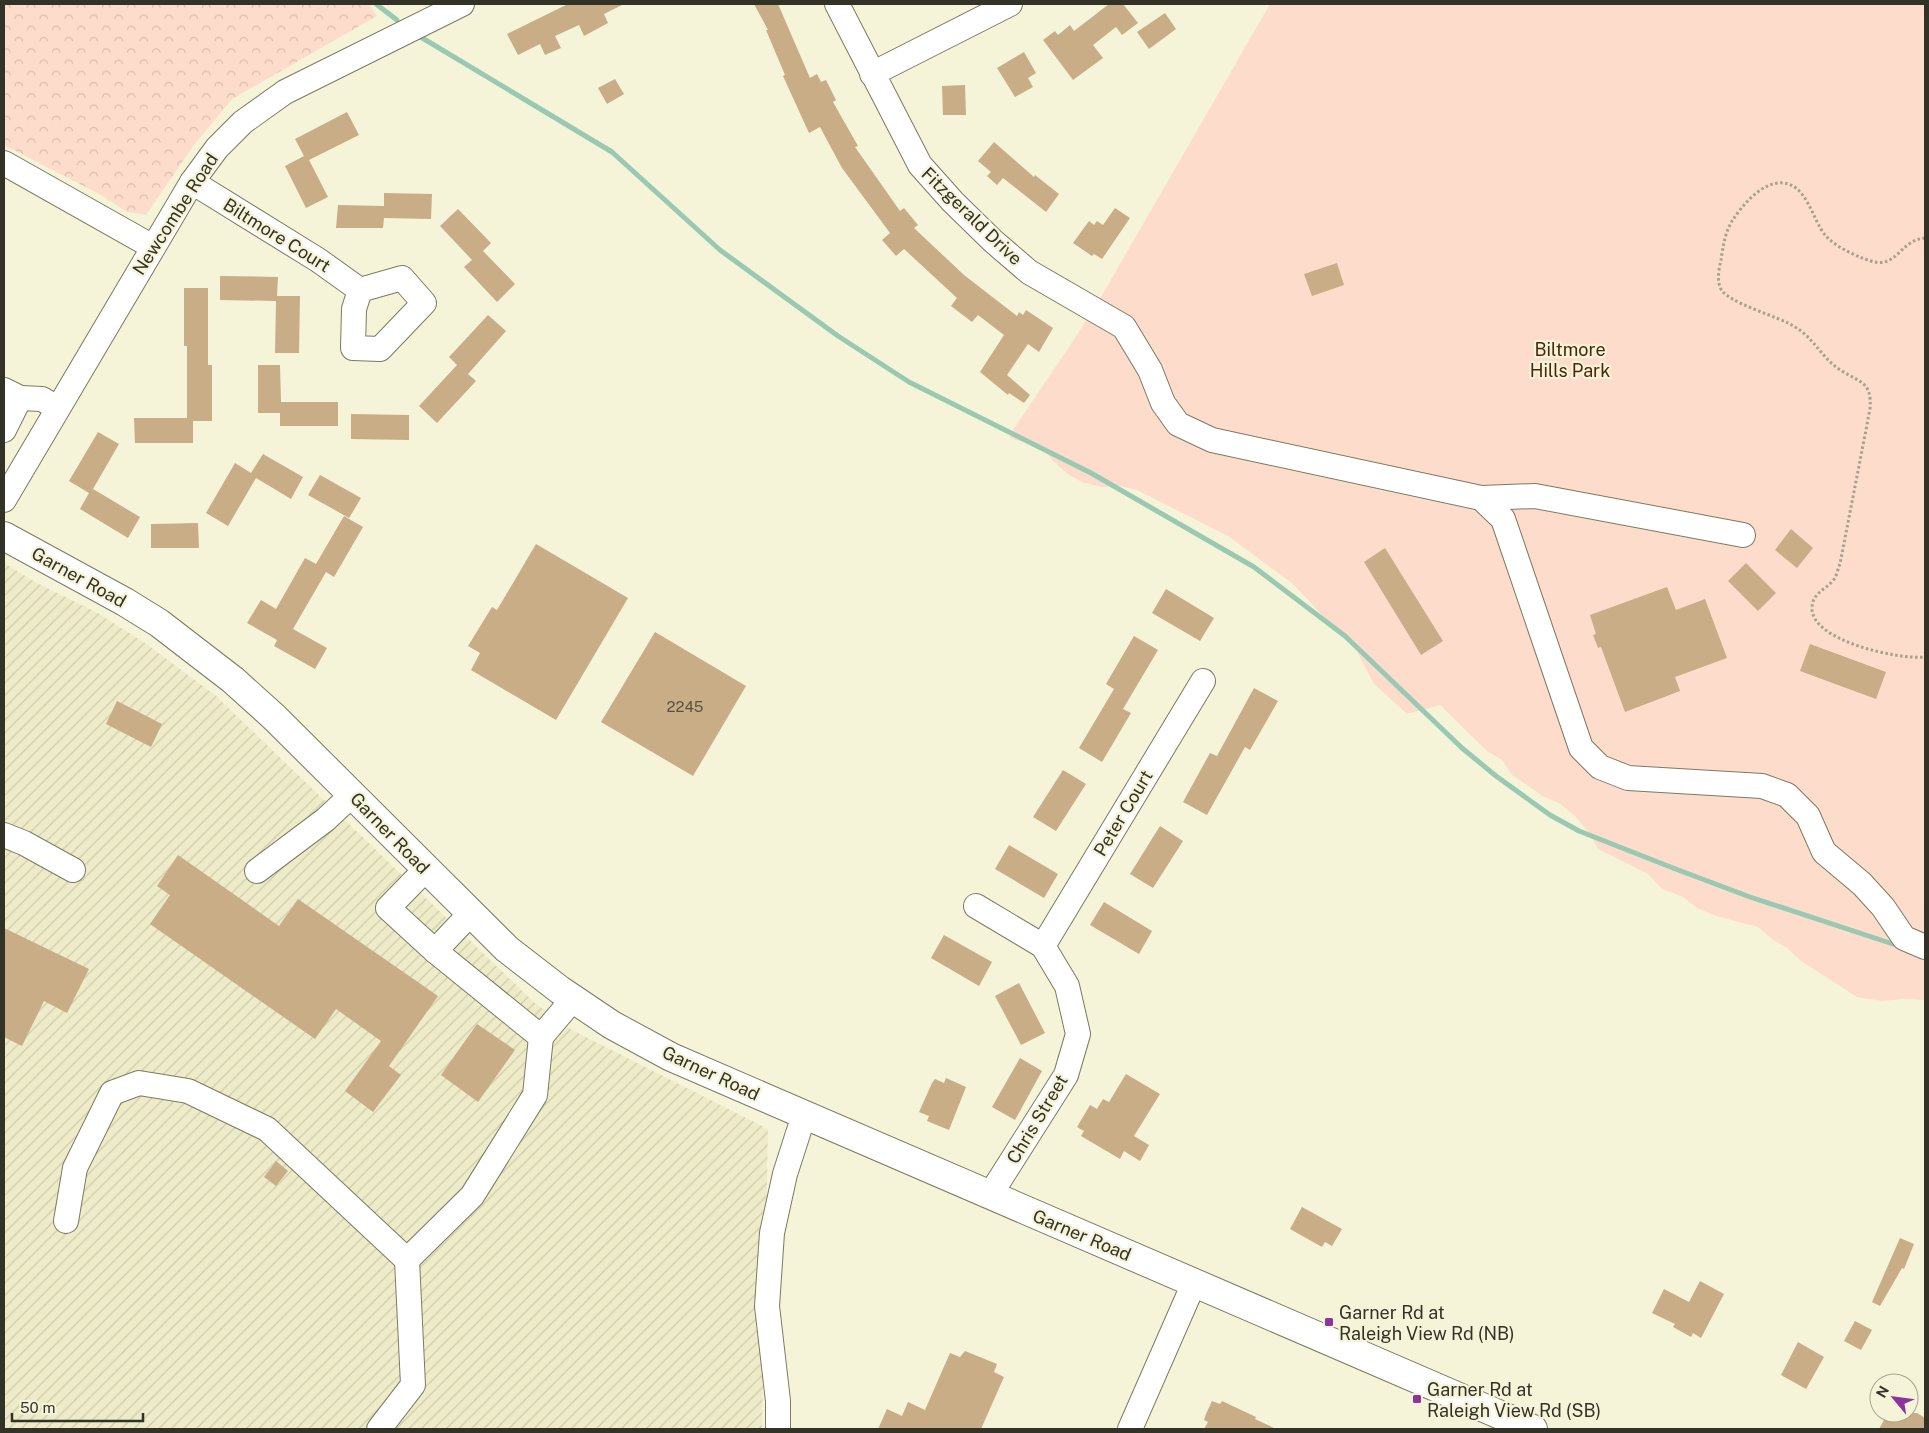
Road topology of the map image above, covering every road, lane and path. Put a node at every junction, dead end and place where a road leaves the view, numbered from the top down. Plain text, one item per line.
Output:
1 (462, 4) edge
2 (837, 4) edge
3 (1010, 4) edge
4 (872, 74) junction
5 (4, 163) edge
6 (192, 182) junction
7 (1925, 238) edge
8 (152, 247) junction
9 (360, 290) dead end
10 (12, 394) edge
11 (57, 408) junction
12 (4, 430) edge
13 (11, 471) edge
14 (1481, 498) junction
15 (4, 500) edge
16 (1743, 535) dead end
17 (4, 536) edge
18 (1925, 657) edge
19 (1203, 681) dead end
20 (352, 795) junction
21 (4, 835) edge
22 (73, 870) dead end
23 (257, 870) dead end
24 (425, 870) junction
25 (976, 906) dead end
26 (470, 914) junction
27 (1043, 946) junction
28 (1925, 947) edge
29 (435, 951) junction
30 (573, 999) junction
31 (541, 1037) junction
32 (804, 1115) junction
33 (990, 1195) junction
34 (66, 1221) dead end
35 (407, 1260) junction
36 (1194, 1283) junction
37 (379, 1429) edge
38 (778, 1429) edge
39 (1130, 1429) edge
40 (1533, 1429) edge

1 - 6 street, Newcombe Road
2 - 4 street, Fitzgerald Drive
3 - 4 street
4 - 14 street, Fitzgerald Drive
5 - 8 street
6 - 8 street, Newcombe Road
6 - 9 street, Biltmore Court
7 - 18 path
8 - 11 street, Newcombe Road
10 - 11 street
10 - 12 street
11 - 13 street, Newcombe Road
13 - 15 street, Newcombe Road
14 - 16 street, Fitzgerald Drive
14 - 28 street
17 - 20 main road, Garner Road
19 - 27 street, Peter Court
20 - 23 street
20 - 24 main road, Garner Road
21 - 22 street
24 - 26 main road, Garner Road
24 - 29 street
25 - 27 street, Chris Street
26 - 29 street
26 - 30 main road, Garner Road
27 - 33 street, Chris Street
29 - 31 street
30 - 31 street
30 - 32 main road, Garner Road
31 - 35 street
32 - 33 main road, Garner Road
32 - 38 street
33 - 36 main road, Garner Road
34 - 35 street
35 - 37 street
36 - 39 street
36 - 40 main road, Garner Road

